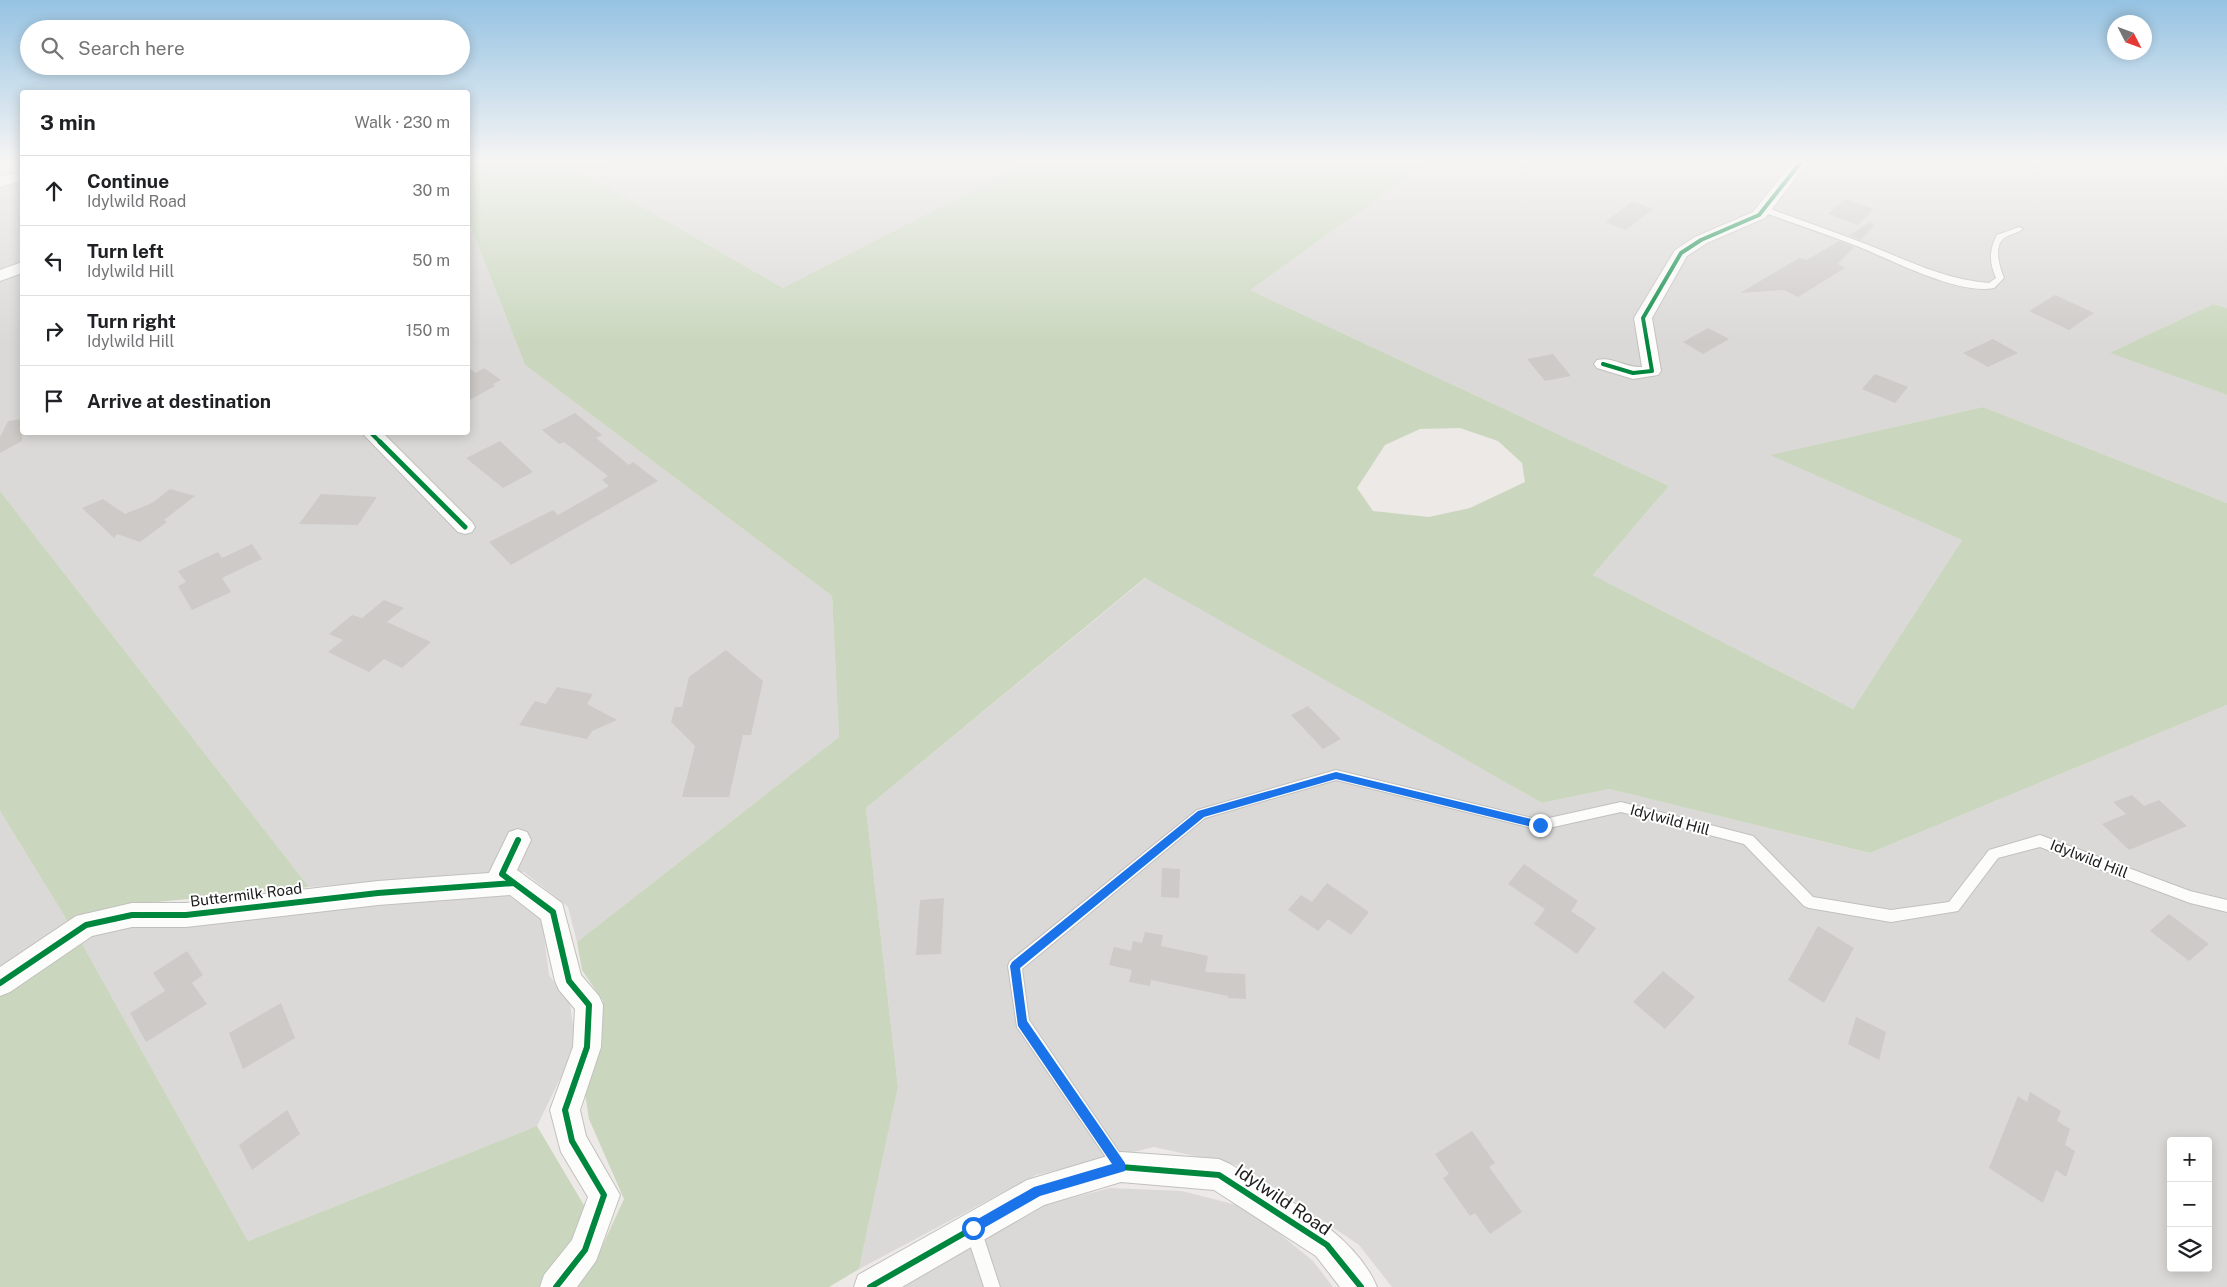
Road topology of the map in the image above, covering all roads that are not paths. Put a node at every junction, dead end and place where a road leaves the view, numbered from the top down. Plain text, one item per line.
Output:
1 (1743, 222) edge
2 (1799, 222) edge
3 (2019, 229) dead end
4 (20, 268) edge
5 (0, 276) edge
6 (1603, 364) dead end
7 (373, 435) edge
8 (465, 527) dead end
9 (518, 840) dead end
10 (514, 883) junction
11 (2227, 906) edge
12 (0, 983) edge
13 (1121, 1167) junction
14 (973, 1228) junction
15 (556, 1287) edge
16 (870, 1287) edge
17 (992, 1287) edge
18 (1360, 1287) edge

1 - 6 street
2 - 3 lane
4 - 5 street
7 - 8 street
9 - 10 street
10 - 12 street, Buttermilk Road
10 - 15 street
11 - 13 lane, Idylwild Hill
13 - 14 street, Idylwild Road
13 - 18 street, Idylwild Road
14 - 16 street, Idylwild Road
14 - 17 lane

